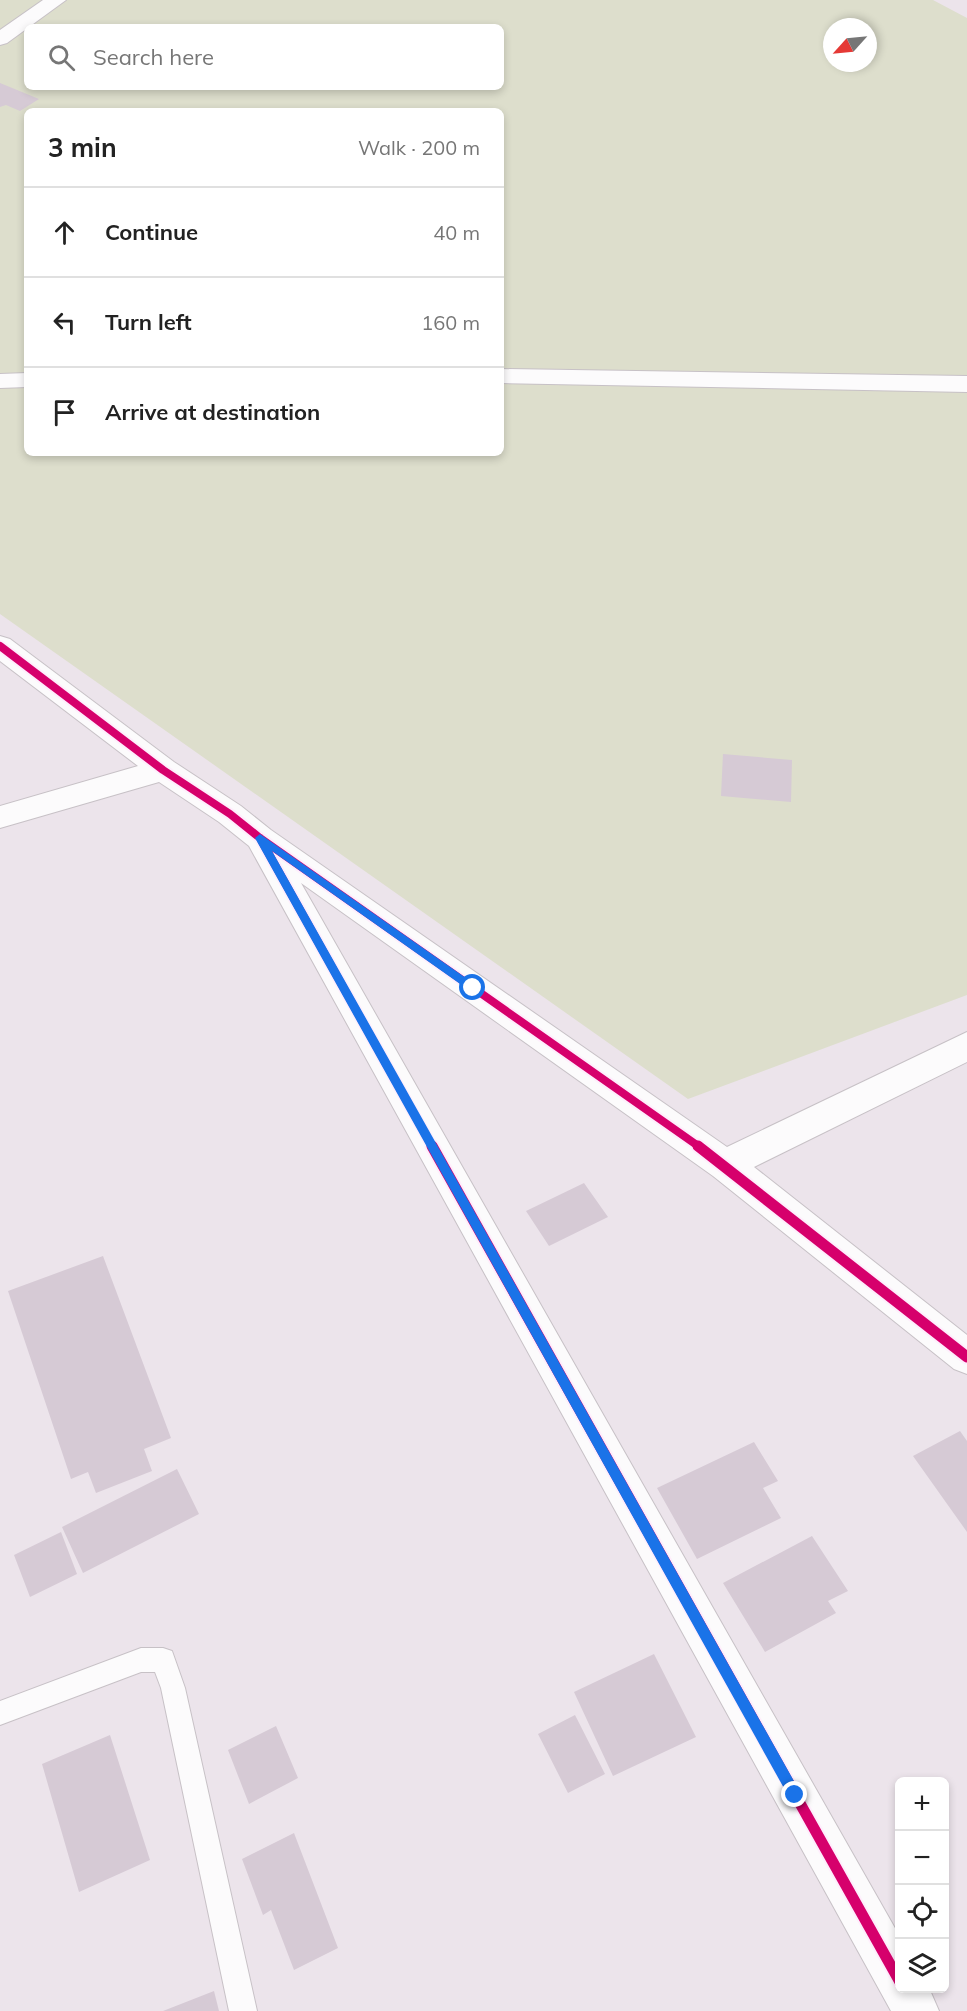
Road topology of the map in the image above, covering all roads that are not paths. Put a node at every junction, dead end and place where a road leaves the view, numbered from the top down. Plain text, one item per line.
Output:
1 (56, 0) edge
2 (0, 39) edge
3 (504, 376) edge
4 (24, 380) edge
5 (0, 381) edge
6 (967, 384) edge
7 (0, 646) edge
8 (163, 770) junction
9 (0, 817) edge
10 (260, 838) junction
11 (967, 1046) edge
12 (725, 1166) junction
13 (967, 1357) edge
14 (0, 1713) edge
15 (895, 1973) edge
16 (905, 1993) edge
17 (243, 2011) edge
18 (916, 2011) edge

1 - 2 street
3 - 6 street
4 - 5 street
7 - 8 street
8 - 9 street
8 - 10 street
10 - 12 street
10 - 15 street
11 - 12 street
12 - 13 street
14 - 17 lane
16 - 18 street

